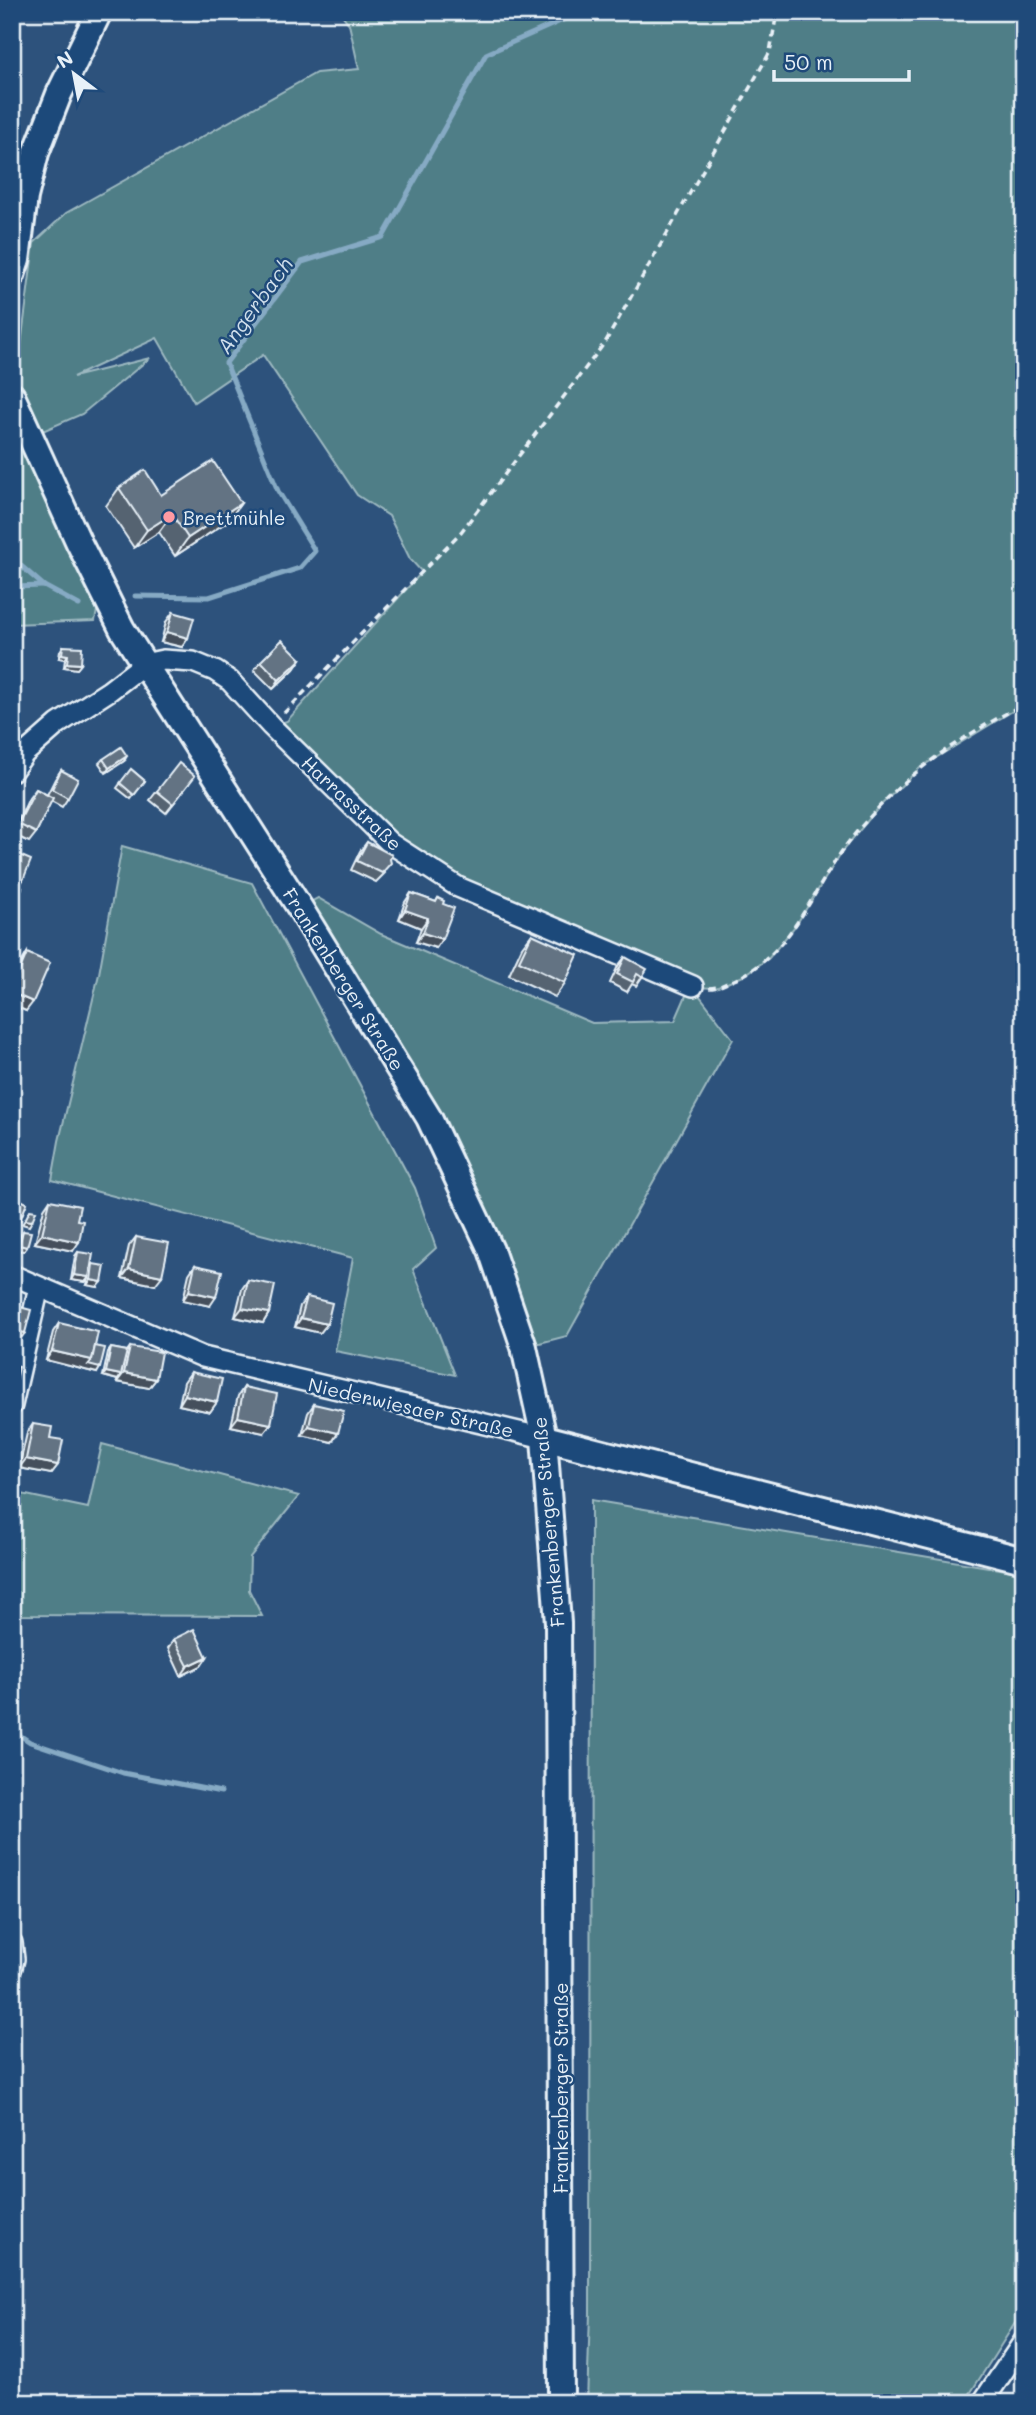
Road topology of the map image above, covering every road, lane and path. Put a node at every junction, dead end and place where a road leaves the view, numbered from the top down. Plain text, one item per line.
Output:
1 (99, 12) edge
2 (777, 12) edge
3 (12, 275) edge
4 (12, 397) edge
5 (144, 664) junction
6 (1024, 704) edge
7 (271, 726) junction
8 (12, 771) edge
9 (692, 986) joint
10 (12, 1275) edge
11 (39, 1287) junction
12 (12, 1405) edge
13 (544, 1438) junction
14 (1024, 1560) edge
15 (12, 1943) edge
16 (12, 1967) edge
17 (1024, 2341) edge
18 (561, 2403) edge
19 (982, 2403) edge

1 - 3 main road
2 - 7 path
4 - 5 main road, Frankenberger Straße
5 - 7 street, Harrasstraße
5 - 8 street
5 - 13 main road, Frankenberger Straße
6 - 9 path
7 - 9 street, Harrasstraße
10 - 11 street, Niederwiesaer Straße
11 - 12 street
11 - 13 street, Niederwiesaer Straße
13 - 14 main road, Niederwiesaer Straße
13 - 18 main road, Frankenberger Straße
15 - 16 street
17 - 19 street

